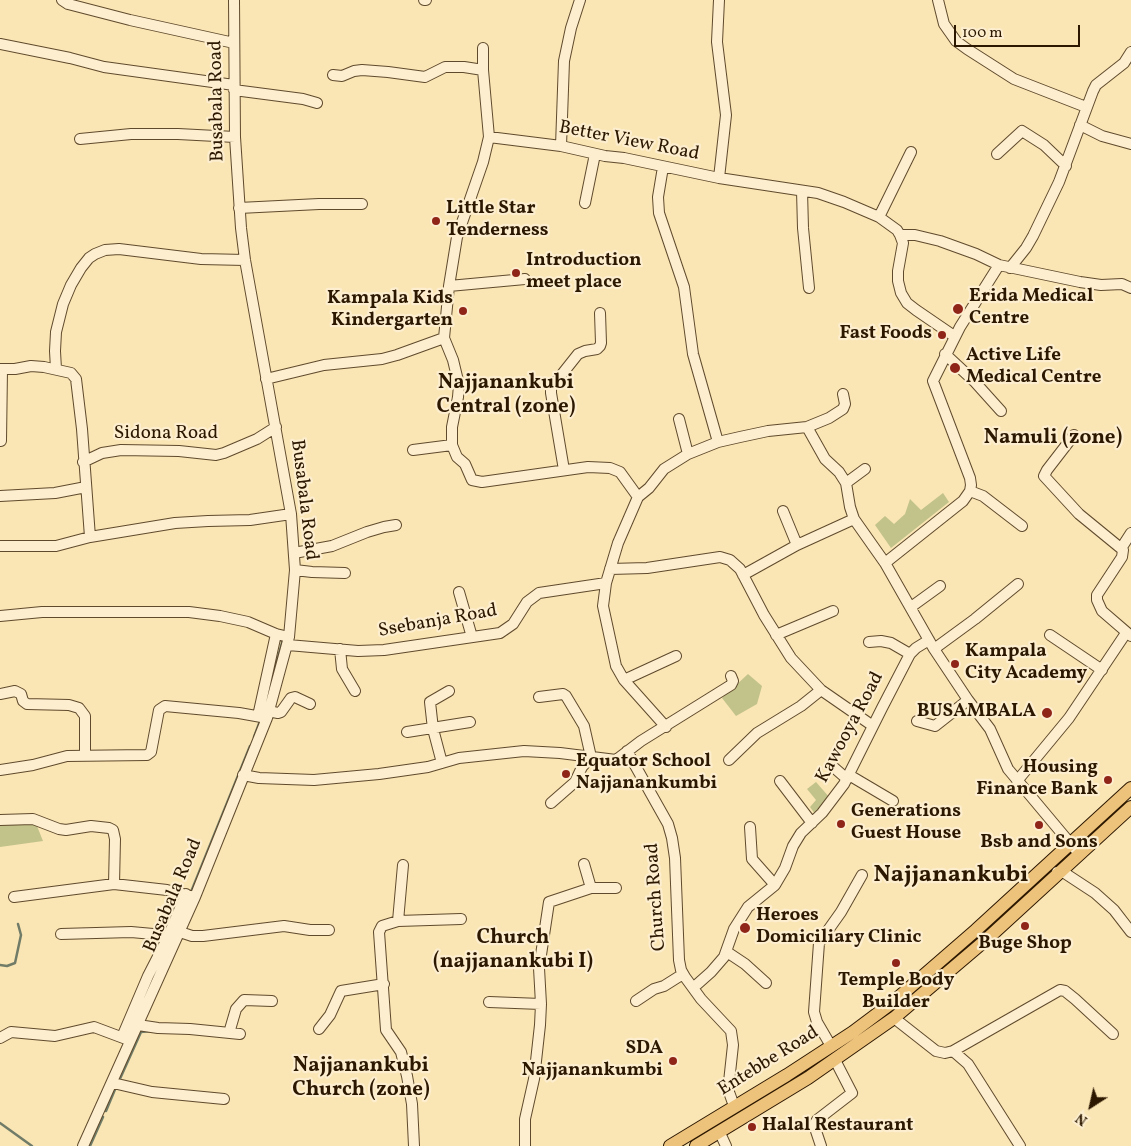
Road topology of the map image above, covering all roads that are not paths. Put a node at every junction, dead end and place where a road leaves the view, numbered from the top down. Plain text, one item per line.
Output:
1 (62, 0) edge
2 (234, 0) edge
3 (580, 0) edge
4 (719, 0) edge
5 (938, 0) edge
6 (234, 42) junction
7 (0, 44) edge
8 (483, 48) dead end
9 (1131, 52) edge
10 (483, 70) junction
11 (333, 75) dead end
12 (234, 88) junction
13 (317, 103) dead end
14 (1086, 107) junction
15 (1080, 125) junction
16 (236, 137) junction
17 (489, 137) junction
18 (80, 139) dead end
19 (1131, 144) edge
20 (561, 146) junction
21 (911, 152) dead end
22 (594, 154) junction
23 (997, 154) dead end
24 (663, 166) junction
25 (1066, 166) junction
26 (719, 178) junction
27 (802, 191) junction
28 (585, 203) dead end
29 (362, 204) dead end
30 (239, 208) junction
31 (878, 217) junction
32 (900, 235) junction
33 (244, 260) junction
34 (1000, 265) junction
35 (1010, 268) junction
36 (525, 279) dead end
37 (449, 286) junction
38 (809, 288) dead end
39 (1131, 288) edge
40 (600, 313) dead end
41 (954, 336) junction
42 (444, 338) junction
43 (946, 354) junction
44 (1, 369) edge
45 (56, 369) junction
46 (266, 379) junction
47 (842, 394) dead end
48 (1001, 410) dead end
49 (680, 419) dead end
50 (807, 427) junction
51 (276, 428) junction
52 (1074, 435) dead end
53 (1, 441) dead end
54 (718, 442) junction
55 (452, 444) junction
56 (413, 450) dead end
57 (688, 454) junction
58 (83, 462) junction
59 (865, 469) dead end
60 (564, 470) junction
61 (846, 483) junction
62 (86, 487) junction
63 (970, 490) junction
64 (0, 496) edge
65 (638, 496) junction
66 (783, 512) dead end
67 (291, 514) junction
68 (854, 519) junction
69 (396, 525) dead end
70 (1022, 526) dead end
71 (1131, 533) edge
72 (90, 537) junction
73 (797, 545) junction
74 (0, 546) edge
75 (1122, 547) junction
76 (294, 553) junction
77 (885, 563) junction
78 (610, 569) junction
79 (295, 570) junction
80 (345, 573) dead end
81 (744, 575) junction
82 (606, 582) junction
83 (1018, 584) dead end
84 (940, 586) dead end
85 (459, 592) dead end
86 (911, 607) junction
87 (832, 611) dead end
88 (0, 616) edge
89 (276, 634) junction
90 (1129, 634) edge
91 (776, 635) junction
92 (1050, 635) dead end
93 (472, 637) junction
94 (288, 641) junction
95 (869, 642) dead end
96 (932, 645) junction
97 (340, 649) junction
98 (910, 654) junction
99 (676, 656) dead end
100 (1102, 670) junction
101 (732, 676) dead end
102 (624, 680) junction
103 (820, 690) junction
104 (355, 691) dead end
105 (449, 691) dead end
106 (0, 694) edge
107 (539, 697) dead end
108 (968, 700) junction
109 (310, 704) dead end
110 (264, 715) junction
111 (917, 721) dead end
112 (470, 722) dead end
113 (872, 726) junction
114 (666, 727) junction
115 (433, 729) junction
116 (407, 732) dead end
117 (628, 751) junction
118 (85, 756) junction
119 (591, 757) junction
120 (729, 760) dead end
121 (442, 763) junction
122 (831, 765) dead end
123 (0, 770) edge
124 (243, 775) junction
125 (848, 777) junction
126 (780, 781) dead end
127 (1017, 781) junction
128 (1131, 788) edge
129 (893, 801) dead end
130 (551, 803) dead end
131 (1131, 807) edge
132 (0, 820) edge
133 (812, 823) junction
134 (750, 827) dead end
135 (1070, 843) junction
136 (1079, 854) junction
137 (1047, 863) junction
138 (584, 864) dead end
139 (403, 865) dead end
140 (1058, 874) junction
141 (862, 875) dead end
142 (114, 884) junction
143 (775, 885) junction
144 (591, 888) junction
145 (616, 888) dead end
146 (190, 896) junction
147 (14, 897) dead end
148 (461, 919) dead end
149 (398, 921) junction
150 (1130, 927) edge
151 (329, 930) dead end
152 (180, 932) junction
153 (61, 934) dead end
154 (168, 939) junction
155 (727, 952) junction
156 (683, 974) junction
157 (766, 983) dead end
158 (384, 984) junction
159 (693, 988) junction
160 (272, 1001) dead end
161 (636, 1001) dead end
162 (489, 1002) dead end
163 (541, 1004) junction
164 (894, 1018) junction
165 (138, 1025) junction
166 (319, 1029) dead end
167 (1112, 1034) dead end
168 (0, 1038) edge
169 (127, 1039) junction
170 (831, 1046) junction
171 (953, 1051) junction
172 (835, 1060) junction
173 (113, 1083) junction
174 (224, 1099) dead end
175 (734, 1106) junction
176 (720, 1133) junction
177 (83, 1146) edge
178 (414, 1146) edge
179 (525, 1146) edge
180 (670, 1146) edge
181 (696, 1146) edge
182 (726, 1146) edge
183 (821, 1146) edge
184 (1020, 1146) edge

1 - 6 street
2 - 6 street, Busabala Road
3 - 20 street
4 - 26 street
5 - 14 street
6 - 12 street, Busabala Road
7 - 12 street
8 - 10 street
9 - 14 street
10 - 11 street
10 - 17 street
12 - 13 street
12 - 16 street, Busabala Road
14 - 15 street
15 - 19 street
15 - 25 street
16 - 18 street
16 - 30 street, Busabala Road
17 - 20 street, Better View Road
17 - 37 street
20 - 22 street, Better View Road
21 - 31 street
22 - 24 street, Better View Road
22 - 28 street
23 - 25 street
24 - 26 street, Better View Road
24 - 54 street
25 - 35 street
26 - 27 street, Better View Road
27 - 31 street, Better View Road
27 - 38 street
29 - 30 street
30 - 33 street, Busabala Road
31 - 32 street, Better View Road
32 - 34 street
32 - 41 street
33 - 45 street
33 - 46 street, Busabala Road
34 - 35 street
34 - 41 street
35 - 39 street
36 - 37 street
37 - 42 street
40 - 60 street
41 - 43 street
42 - 46 street
42 - 55 street
43 - 48 street
43 - 63 street
44 - 45 street
44 - 53 street
45 - 58 street
46 - 51 street, Busabala Road
47 - 50 street
49 - 57 street
50 - 54 street
50 - 61 street
51 - 58 street, Sidona Road
51 - 67 street, Busabala Road
52 - 75 street
54 - 57 street
55 - 56 street
55 - 60 street
57 - 65 street
58 - 62 street
59 - 61 street
60 - 65 street
61 - 68 street
62 - 64 street
62 - 72 street
63 - 70 street
63 - 77 street
65 - 78 street
66 - 73 street
67 - 72 street
67 - 76 street, Busabala Road
68 - 73 street
68 - 77 street
69 - 76 street
71 - 75 street
72 - 74 street
73 - 81 street
75 - 90 street
76 - 79 street, Busabala Road
77 - 86 street
78 - 81 street
78 - 82 street
79 - 80 street
79 - 94 street, Busabala Road
81 - 91 street
82 - 93 street, Ssebanja Road
82 - 102 street
83 - 96 street, Kawooya Road
84 - 86 street
85 - 93 street
86 - 96 street
87 - 91 street
88 - 89 street, Ssebanja Road
89 - 94 street, Ssebanja Road
89 - 110 street
90 - 100 street
91 - 103 street
92 - 100 street
93 - 97 street, Ssebanja Road
94 - 97 street, Ssebanja Road
94 - 110 street, Busabala Road
95 - 98 street
96 - 98 street, Kawooya Road
96 - 108 street
97 - 104 street
98 - 113 street, Kawooya Road
99 - 102 street
100 - 127 street
101 - 114 street
102 - 114 street
103 - 113 street
103 - 120 street
105 - 115 street
106 - 118 street
107 - 119 street
108 - 111 street
108 - 127 street
109 - 110 street
110 - 118 street
110 - 124 street, Busabala Road
112 - 115 street
113 - 125 street, Kawooya Road
114 - 117 street
115 - 116 street
115 - 121 street
117 - 119 street
117 - 156 street, Church Road
118 - 123 street
119 - 121 street
119 - 130 street
121 - 124 street
122 - 125 street
124 - 146 street, Busabala Road
125 - 129 street
125 - 133 street, Kawooya Road
126 - 133 street
127 - 135 street
128 - 135 main road, Entebbe Road
131 - 136 main road, Entebbe Road
132 - 142 street
133 - 143 street, Kawooya Road
134 - 143 street
135 - 136 street
135 - 137 main road, Entebbe Road
136 - 140 main road, Entebbe Road
137 - 140 street
137 - 170 main road, Entebbe Road
138 - 144 street
139 - 149 street
140 - 150 street
140 - 164 main road, Entebbe Road
141 - 170 street
142 - 146 street
142 - 147 street
143 - 155 street
144 - 145 street
144 - 163 street
146 - 152 street, Busabala Road
146 - 154 street
148 - 149 street
149 - 158 street
151 - 152 street
152 - 165 street, Busabala Road
153 - 154 street
154 - 169 street
155 - 157 street
155 - 159 street
156 - 159 street, Church Road
156 - 161 street
158 - 166 street
158 - 178 street
159 - 175 street, Church Road
160 - 165 street
162 - 163 street
163 - 179 street
164 - 171 street
164 - 172 main road, Entebbe Road
165 - 169 street, Busabala Road
167 - 171 street
168 - 169 street
169 - 173 street, Busabala Road
170 - 175 main road, Entebbe Road
171 - 184 street
172 - 176 main road, Entebbe Road
172 - 183 street
173 - 174 street
173 - 177 street, Busabala Road
175 - 180 main road, Entebbe Road
176 - 181 main road, Entebbe Road
176 - 182 street

